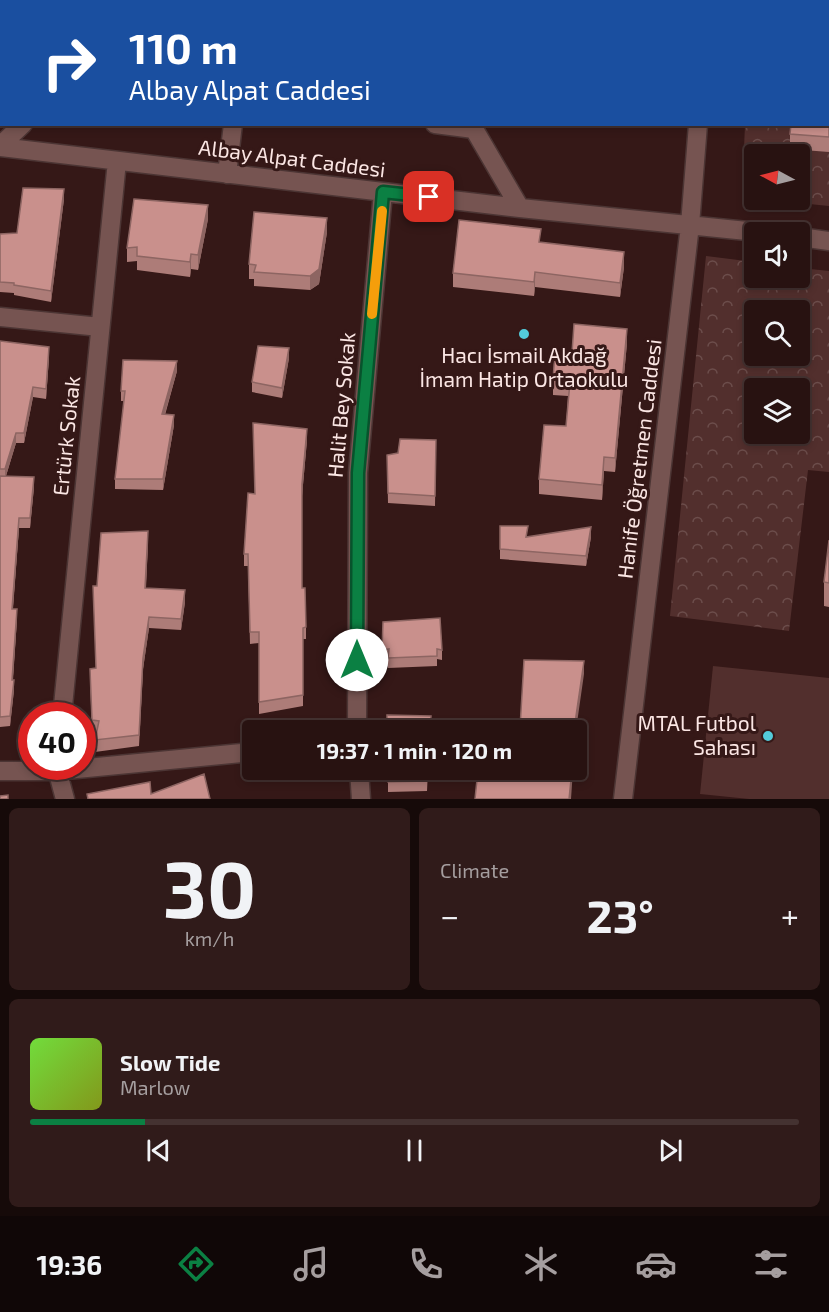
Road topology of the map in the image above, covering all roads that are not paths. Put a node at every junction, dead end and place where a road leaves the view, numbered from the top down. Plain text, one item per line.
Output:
1 (20, 126) edge
2 (233, 126) edge
3 (451, 126) edge
4 (698, 126) edge
5 (0, 146) edge
6 (117, 161) junction
7 (227, 174) junction
8 (383, 192) junction
9 (520, 208) junction
10 (690, 225) junction
11 (744, 231) edge
12 (810, 238) edge
13 (829, 241) edge
14 (0, 317) edge
15 (100, 327) junction
16 (63, 702) edge
17 (357, 720) edge
18 (242, 753) edge
19 (96, 766) edge
20 (18, 770) edge
21 (0, 771) edge
22 (59, 780) edge
23 (360, 780) edge
24 (65, 799) edge
25 (361, 799) edge
26 (623, 799) edge

1 - 5 street
2 - 7 street
3 - 9 street
4 - 10 street, Hanife Öğretmen Caddesi
5 - 6 street, Albay Alpat Caddesi
6 - 7 street, Albay Alpat Caddesi
6 - 15 street, Ertürk Sokak
7 - 8 street, Albay Alpat Caddesi
8 - 9 street, Albay Alpat Caddesi
8 - 17 street, Halit Bey Sokak
9 - 10 street, Albay Alpat Caddesi
10 - 11 street, Albay Alpat Caddesi
10 - 26 street, Hanife Öğretmen Caddesi
12 - 13 street
14 - 15 street
15 - 16 street, Ertürk Sokak
18 - 19 street
20 - 21 street
22 - 24 street
23 - 25 street

